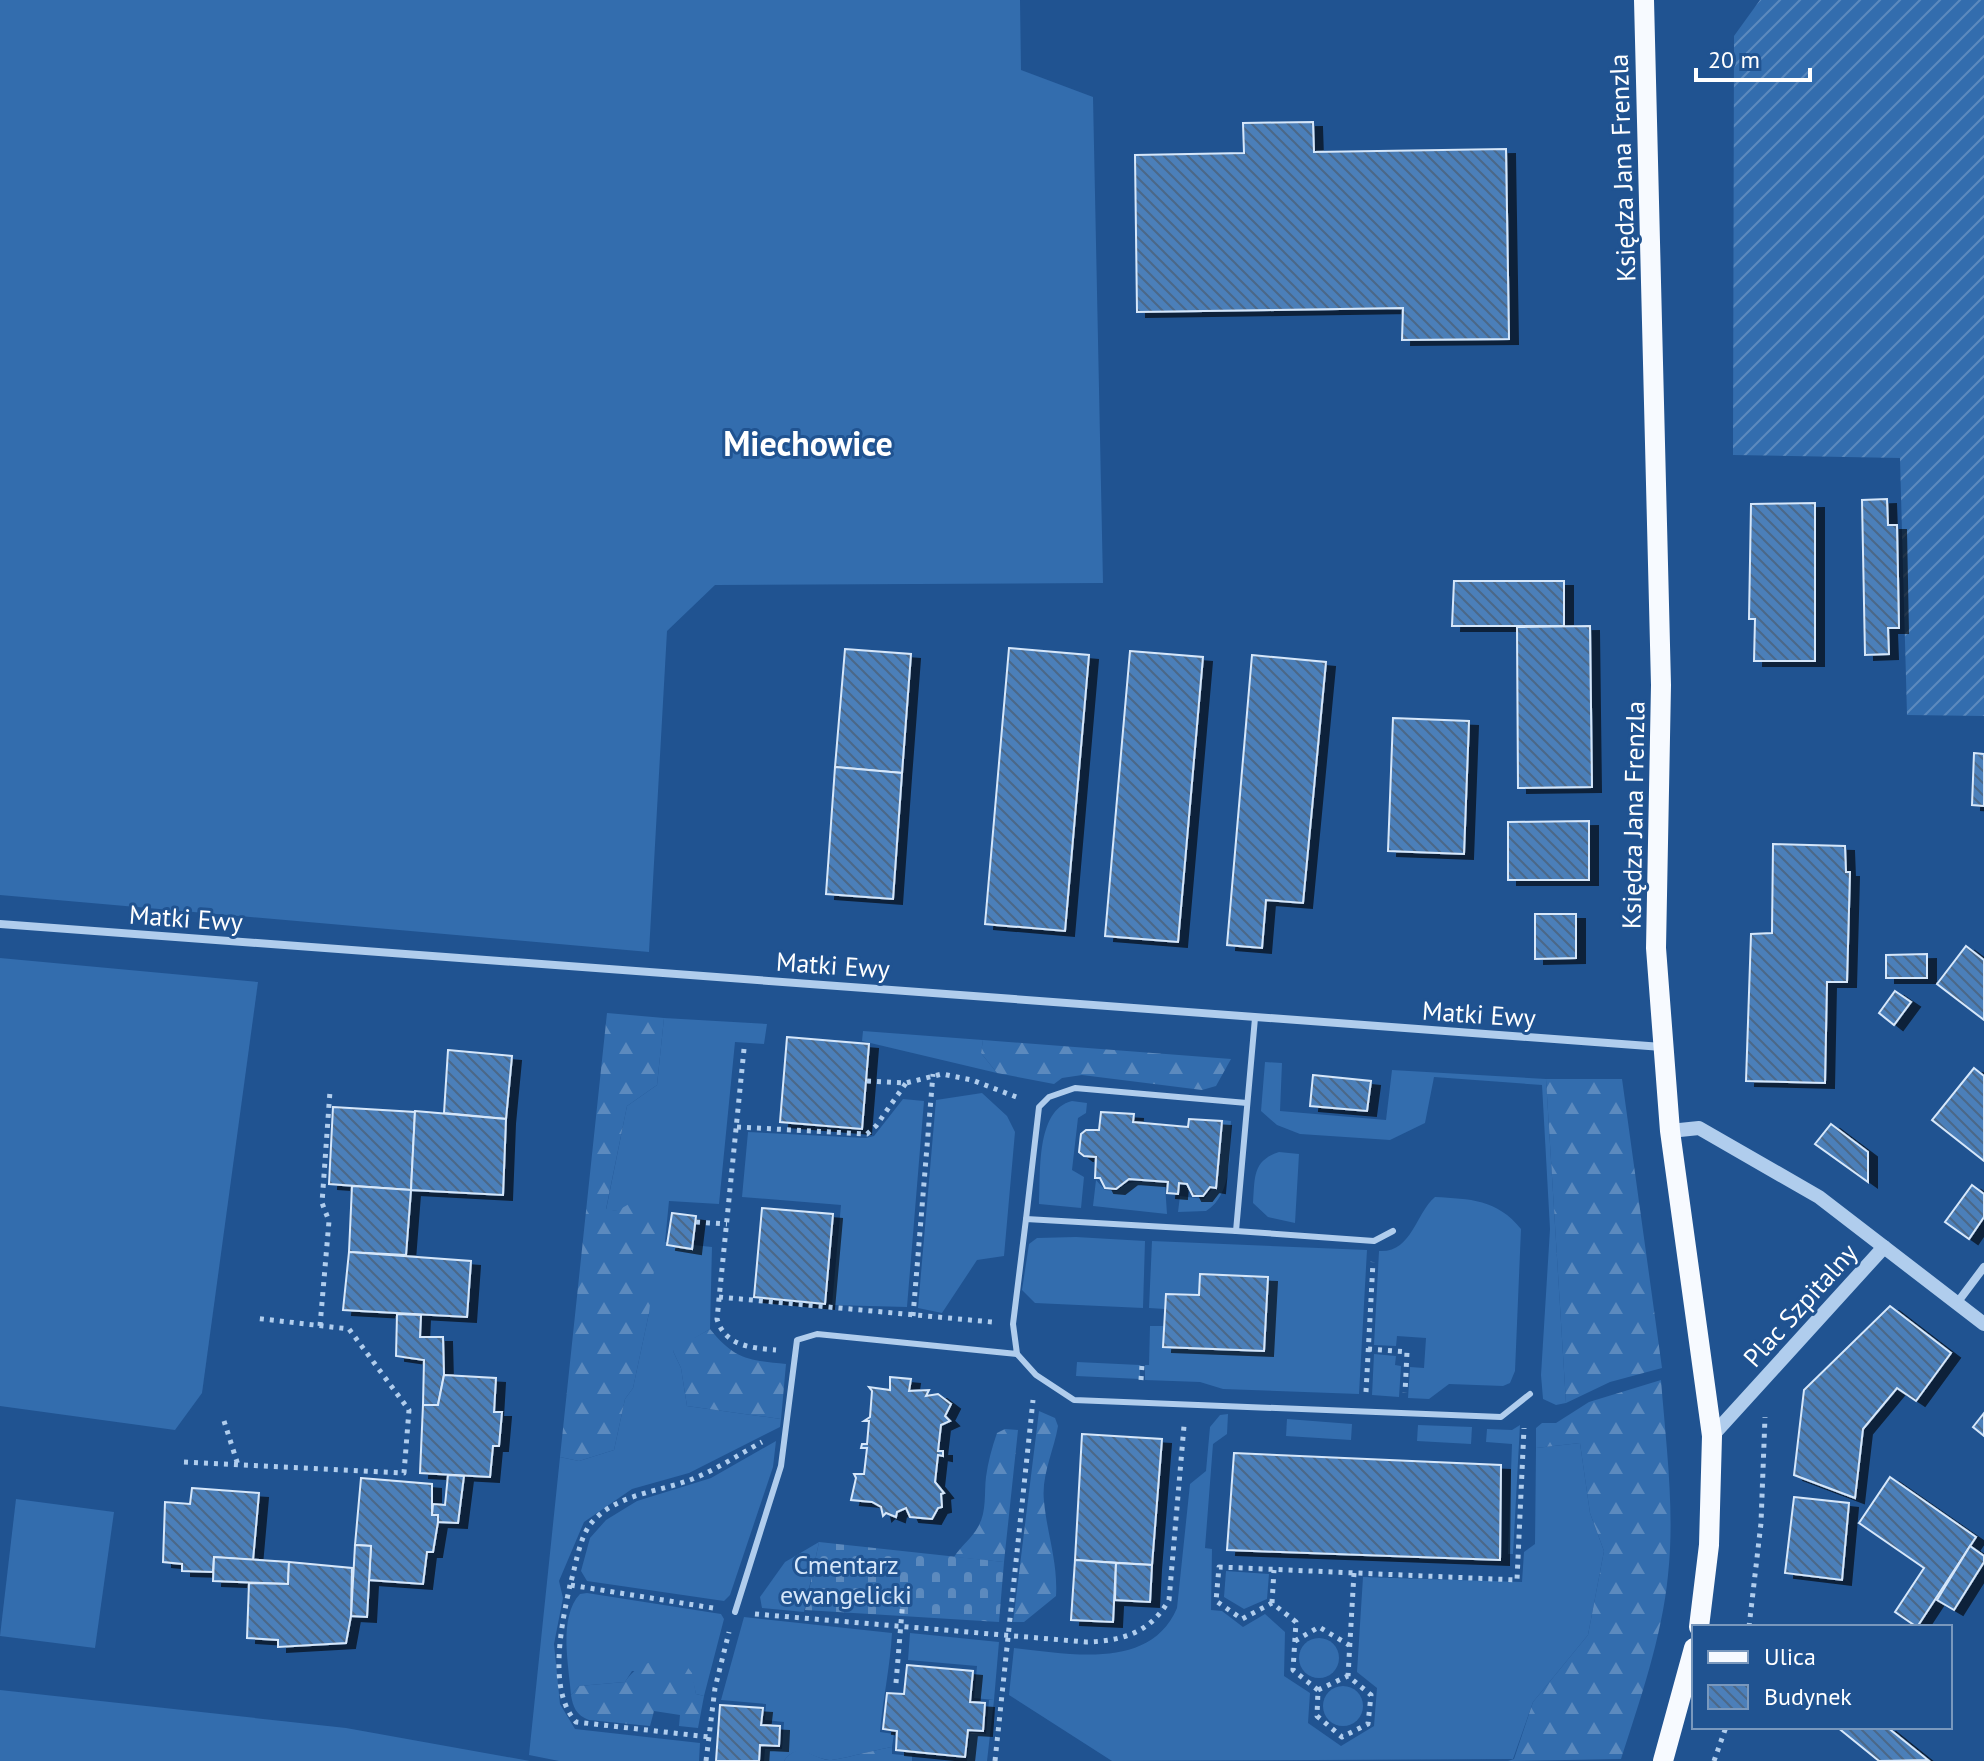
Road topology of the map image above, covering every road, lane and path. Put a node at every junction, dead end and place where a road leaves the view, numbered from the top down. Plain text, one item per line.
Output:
1 (1644, 0) edge
2 (0, 924) edge
3 (1255, 1018) junction
4 (1662, 1047) junction
5 (744, 1049) dead end
6 (933, 1074) junction
7 (867, 1081) dead end
8 (906, 1083) junction
9 (330, 1091) dead end
10 (1247, 1103) junction
11 (1039, 1107) junction
12 (737, 1127) junction
13 (1670, 1131) junction
14 (1026, 1219) junction
15 (696, 1222) dead end
16 (727, 1224) junction
17 (1236, 1231) junction
18 (1393, 1231) dead end
19 (1374, 1241) junction
20 (1884, 1247) junction
21 (1984, 1267) edge
22 (719, 1297) junction
23 (1957, 1303) junction
24 (913, 1314) junction
25 (254, 1318) dead end
26 (1013, 1324) junction
27 (1984, 1324) edge
28 (320, 1326) junction
29 (911, 1342) junction
30 (1368, 1349) junction
31 (793, 1351) junction
32 (1017, 1354) junction
33 (1036, 1375) junction
34 (1766, 1377) junction
35 (1530, 1394) dead end
36 (1186, 1405) junction
37 (1365, 1412) junction
38 (1404, 1414) junction
39 (1501, 1417) junction
40 (224, 1421) dead end
41 (784, 1431) junction
42 (1712, 1436) junction
43 (184, 1462) dead end
44 (238, 1465) junction
45 (1274, 1570) junction
46 (1354, 1573) junction
47 (570, 1585) junction
48 (903, 1599) dead end
49 (1272, 1603) junction
50 (735, 1612) junction
51 (900, 1625) junction
52 (1699, 1625) edge
53 (1749, 1625) edge
54 (1009, 1635) junction
55 (1294, 1642) junction
56 (1349, 1645) junction
57 (1692, 1655) edge
58 (1348, 1676) junction
59 (896, 1683) dead end
60 (1318, 1690) junction
61 (1725, 1729) edge
62 (709, 1737) junction
63 (706, 1761) edge
64 (995, 1761) edge
65 (1663, 1761) edge
66 (1714, 1761) edge

1 - 4 main road, Księdza Jana Frenzla
2 - 3 street, Matki Ewy
3 - 4 street, Matki Ewy
3 - 10 lane
4 - 13 main road, Księdza Jana Frenzla
5 - 12 path
6 - 8 path
6 - 11 path
6 - 24 path
7 - 8 path
8 - 12 path
9 - 28 path
10 - 11 lane
10 - 17 lane
11 - 14 lane
12 - 16 path
13 - 20 street, Plac Szpitalny
13 - 42 main road, Księdza Jana Frenzla
14 - 17 lane
14 - 26 lane
15 - 16 path
16 - 22 path
17 - 19 lane
18 - 19 lane
19 - 30 path
20 - 23 street
20 - 34 street, Plac Szpitalny
21 - 23 street
22 - 24 path
22 - 31 path
23 - 27 street
24 - 26 path
24 - 29 path
25 - 28 path
26 - 32 lane
28 - 44 path
29 - 31 lane
29 - 32 lane
30 - 37 path
30 - 38 path
31 - 41 lane
32 - 33 lane
33 - 36 lane
33 - 54 path
34 - 42 street, Plac Szpitalny
34 - 53 path
35 - 39 lane
36 - 37 lane
36 - 54 path
37 - 38 lane
38 - 39 lane
39 - 46 path
40 - 44 path
41 - 47 path
41 - 50 lane
42 - 52 main road, Księdza Jana Frenzla
43 - 44 path
45 - 46 path
45 - 49 path
45 - 49 path
46 - 56 path
47 - 50 path
47 - 62 path
48 - 51 path
49 - 55 path
50 - 51 path
50 - 62 path
51 - 54 path
51 - 59 path
54 - 64 path
55 - 56 path
55 - 60 path
56 - 58 path
57 - 65 main road
58 - 60 path
58 - 60 path
61 - 66 path
62 - 63 path

